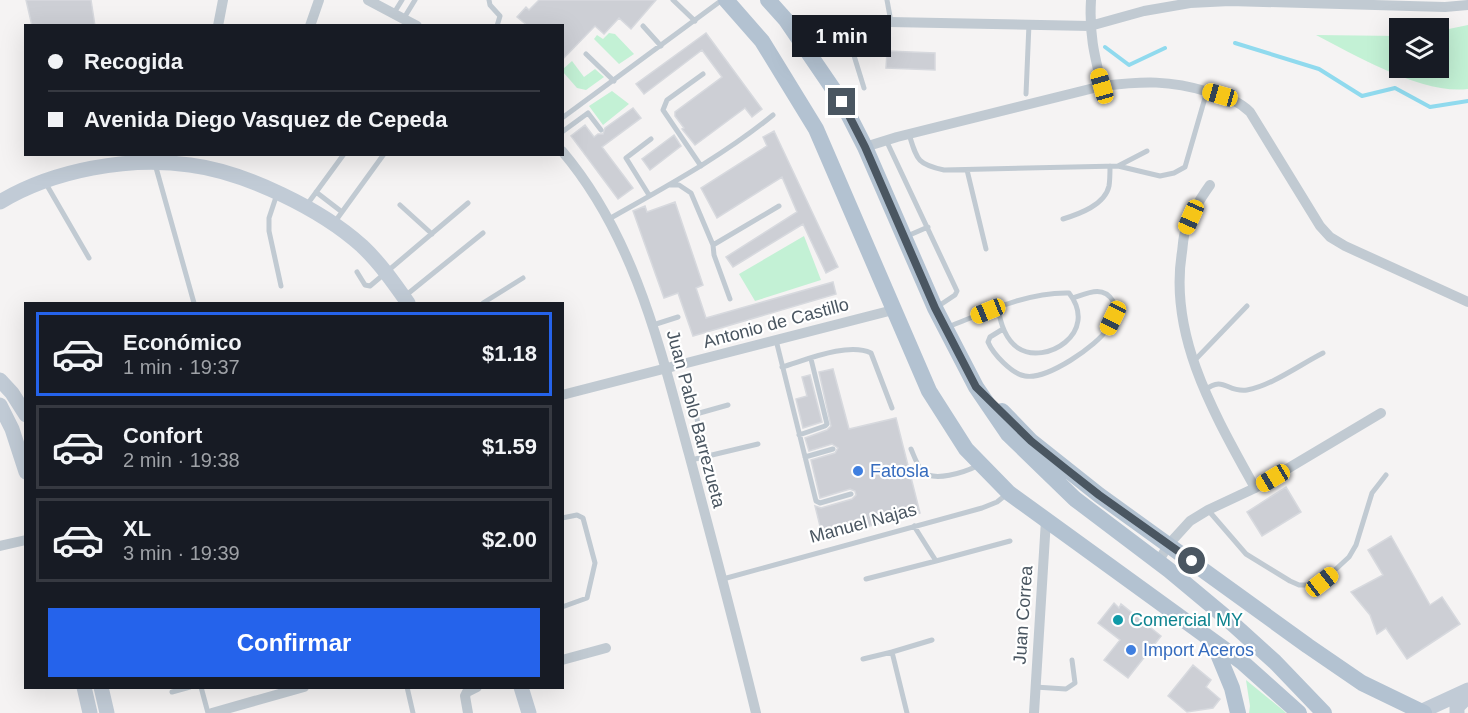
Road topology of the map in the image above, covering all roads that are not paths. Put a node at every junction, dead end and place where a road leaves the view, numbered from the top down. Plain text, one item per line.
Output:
1 (223, 0) edge
2 (319, 0) edge
3 (368, 0) edge
4 (402, 0) edge
5 (415, 0) edge
6 (489, 0) edge
7 (673, 0) edge
8 (722, 0) edge
9 (726, 0) edge
10 (768, 0) edge
11 (888, 0) edge
12 (1091, 0) edge
13 (1341, 2) edge
14 (1468, 5) edge
15 (399, 15) junction
16 (786, 20) junction
17 (695, 21) junction
18 (853, 22) junction
19 (891, 23) junction
20 (218, 24) edge
21 (311, 24) edge
22 (414, 24) edge
23 (498, 24) edge
24 (1029, 24) junction
25 (643, 26) dead end
26 (1090, 26) junction
27 (661, 46) junction
28 (586, 54) dead end
29 (703, 74) dead end
30 (614, 81) junction
31 (1102, 86) junction
32 (864, 88) dead end
33 (1207, 91) junction
34 (1026, 94) dead end
35 (564, 114) edge
36 (773, 115) dead end
37 (601, 130) dead end
38 (564, 131) edge
39 (909, 134) junction
40 (651, 140) dead end
41 (886, 140) junction
42 (865, 147) junction
43 (1147, 151) dead end
44 (564, 154) edge
45 (343, 156) edge
46 (383, 156) edge
47 (191, 160) edge
48 (155, 163) junction
49 (702, 166) junction
50 (1110, 166) junction
51 (1118, 166) junction
52 (967, 170) junction
53 (44, 181) junction
54 (668, 185) junction
55 (1210, 186) dead end
56 (277, 192) junction
57 (316, 192) junction
58 (649, 195) junction
59 (0, 202) edge
60 (468, 203) dead end
61 (400, 205) dead end
62 (779, 206) dead end
63 (305, 207) junction
64 (338, 218) junction
65 (609, 219) junction
66 (1063, 219) dead end
67 (928, 227) junction
68 (483, 233) dead end
69 (432, 234) junction
70 (904, 237) junction
71 (713, 245) junction
72 (986, 249) dead end
73 (89, 258) dead end
74 (357, 272) dead end
75 (386, 273) junction
76 (523, 278) dead end
77 (281, 286) dead end
78 (729, 298) dead end
79 (1073, 298) junction
80 (406, 300) edge
81 (194, 302) edge
82 (485, 302) edge
83 (1468, 302) edge
84 (1247, 306) dead end
85 (998, 307) junction
86 (935, 308) junction
87 (893, 310) junction
88 (678, 317) dead end
89 (653, 325) junction
90 (946, 328) junction
91 (1003, 329) junction
92 (776, 340) junction
93 (1323, 353) dead end
94 (812, 359) junction
95 (1194, 362) junction
96 (782, 367) junction
97 (666, 369) junction
98 (0, 380) edge
99 (976, 387) junction
100 (1205, 390) junction
101 (564, 394) edge
102 (0, 405) edge
103 (728, 405) dead end
104 (892, 408) dead end
105 (24, 412) edge
106 (1381, 413) dead end
107 (799, 435) junction
108 (758, 444) dead end
109 (833, 449) dead end
110 (911, 449) dead end
111 (705, 456) junction
112 (805, 457) junction
113 (690, 460) junction
114 (980, 464) junction
115 (24, 466) edge
116 (1386, 475) dead end
117 (1255, 488) junction
118 (1009, 493) junction
119 (851, 494) dead end
120 (1208, 510) junction
121 (564, 518) edge
122 (1046, 519) junction
123 (915, 526) junction
124 (24, 540) edge
125 (1010, 541) dead end
126 (1169, 544) junction
127 (0, 546) edge
128 (936, 561) junction
129 (1158, 562) junction
130 (723, 579) junction
131 (866, 579) dead end
132 (564, 606) edge
133 (932, 640) dead end
134 (1213, 642) junction
135 (606, 648) dead end
136 (892, 652) junction
137 (564, 659) edge
138 (862, 659) dead end
139 (1072, 660) dead end
140 (1035, 687) junction
141 (84, 689) edge
142 (101, 689) edge
143 (183, 689) edge
144 (202, 689) edge
145 (295, 689) edge
146 (407, 689) edge
147 (473, 689) edge
148 (522, 689) edge
149 (1468, 690) edge
150 (172, 692) dead end
151 (1468, 696) edge
152 (1421, 712) edge
153 (90, 713) edge
154 (107, 713) edge
155 (210, 713) edge
156 (413, 713) edge
157 (468, 713) edge
158 (529, 713) edge
159 (756, 713) edge
160 (907, 713) edge
161 (1034, 713) edge
162 (1238, 713) edge
163 (1299, 713) edge
164 (1324, 713) edge
165 (1457, 713) edge

1 - 20 street
2 - 21 street
3 - 15 street
4 - 15 lane
5 - 15 lane
6 - 23 lane
7 - 17 lane
8 - 17 lane
9 - 87 main road
10 - 16 main road
11 - 19 lane
12 - 26 street
13 - 14 street
13 - 26 street
15 - 22 street
16 - 18 street
16 - 42 main road
17 - 27 lane
18 - 19 street
18 - 32 lane
19 - 24 street
24 - 26 street
24 - 34 lane
25 - 27 lane
26 - 31 street
27 - 30 lane
28 - 30 lane
29 - 49 lane
30 - 35 lane
31 - 33 street
31 - 39 street
33 - 51 lane
33 - 83 street
36 - 49 lane
37 - 38 lane
39 - 41 street
39 - 52 lane
40 - 58 lane
41 - 42 street
41 - 67 lane
42 - 70 main road
43 - 51 lane
44 - 65 street, Juan Pablo Barrezueta
45 - 57 lane
46 - 64 lane
47 - 48 street
47 - 56 street
48 - 53 street
48 - 81 lane
49 - 54 lane
50 - 51 lane
50 - 52 lane
50 - 66 lane
52 - 72 lane
53 - 59 street
53 - 73 lane
54 - 58 lane
54 - 71 lane
55 - 95 street
56 - 63 street
56 - 77 lane
57 - 63 lane
57 - 64 lane
58 - 65 lane
60 - 69 lane
61 - 69 lane
62 - 71 lane
63 - 64 street
64 - 75 street
65 - 89 street, Juan Pablo Barrezueta
67 - 70 lane
67 - 86 lane
68 - 80 lane
69 - 75 lane
70 - 86 main road
71 - 78 lane
74 - 75 lane
75 - 80 street
76 - 82 lane
79 - 85 lane
79 - 91 lane
79 - 91 lane
84 - 95 lane
85 - 90 lane
85 - 91 lane
86 - 90 main road
87 - 92 street, Antonio de Castillo
87 - 114 main road
88 - 89 lane
89 - 97 street, Juan Pablo Barrezueta
90 - 99 main road
92 - 96 lane
92 - 97 street, Antonio de Castillo
93 - 100 lane
94 - 96 lane
94 - 104 lane
94 - 107 lane
95 - 100 street
96 - 107 lane
97 - 101 street, Antonio de Castillo
97 - 113 street, Juan Pablo Barrezueta
98 - 105 street
99 - 126 main road
99 - 129 main road
100 - 117 street
102 - 115 street
103 - 111 lane
106 - 117 street
107 - 112 lane
108 - 111 lane
109 - 112 lane
110 - 114 lane
111 - 113 lane
112 - 119 lane
113 - 130 street, Juan Pablo Barrezueta
114 - 118 main road
116 - 120 lane
117 - 120 street
118 - 122 main road
118 - 123 lane, Manuel Najas
120 - 126 street
121 - 132 lane
122 - 134 main road
122 - 140 street, Juan Correa
123 - 128 lane
123 - 130 lane, Manuel Najas
124 - 127 street
125 - 128 lane
126 - 129 street
126 - 152 main road
128 - 131 lane
129 - 164 main road
130 - 159 street, Juan Pablo Barrezueta
133 - 136 lane
134 - 162 main road
134 - 163 main road
135 - 137 street
136 - 138 lane
136 - 160 lane
139 - 140 lane
140 - 161 street, Juan Correa
141 - 153 street
142 - 154 street
143 - 150 lane
144 - 155 lane
145 - 155 street
146 - 156 lane
147 - 157 street
148 - 158 street
149 - 152 street
151 - 165 street

